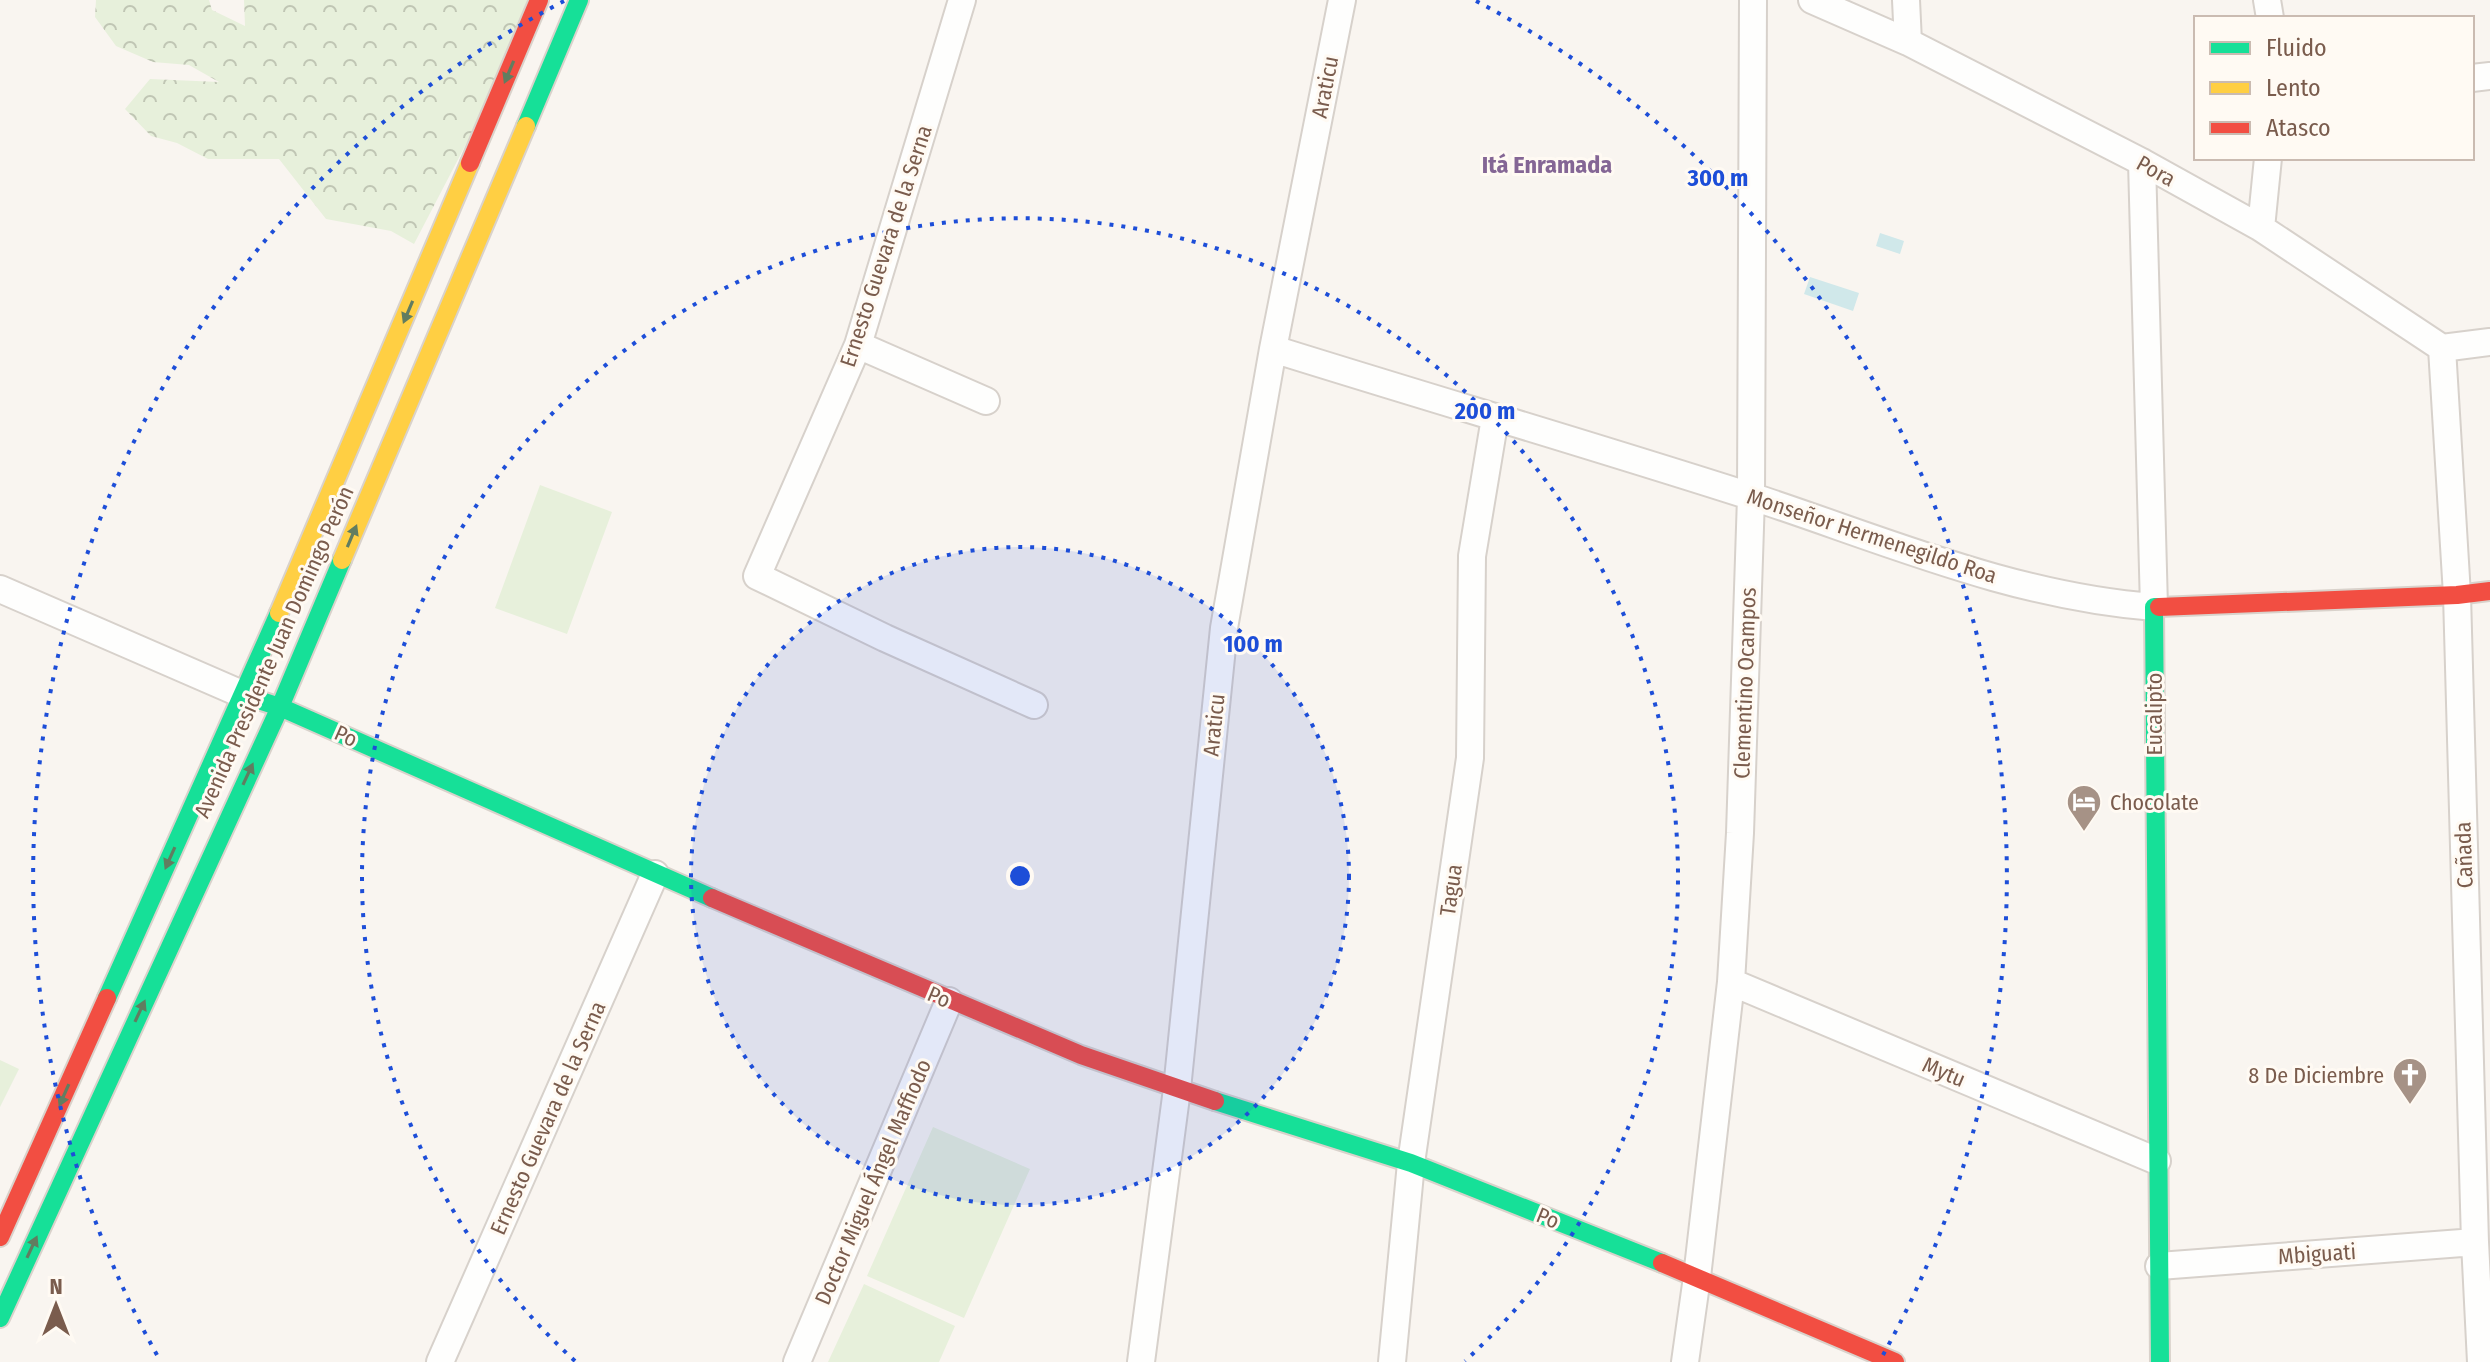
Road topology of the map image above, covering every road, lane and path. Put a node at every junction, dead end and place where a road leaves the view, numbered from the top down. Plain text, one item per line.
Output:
1 (539, 0) edge
2 (579, 0) edge
3 (962, 0) edge
4 (1342, 0) edge
5 (1753, 0) edge
6 (1812, 0) edge
7 (1906, 0) edge
8 (1908, 42) junction
9 (2268, 160) edge
10 (2142, 162) junction
11 (2261, 228) junction
12 (2490, 342) edge
13 (858, 345) junction
14 (2442, 348) junction
15 (1273, 349) junction
16 (986, 401) dead end
17 (1495, 418) junction
18 (1751, 497) junction
19 (0, 589) edge
20 (2490, 591) edge
21 (2457, 595) junction
22 (2154, 607) junction
23 (244, 695) junction
24 (1034, 705) dead end
25 (280, 707) junction
26 (219, 795) junction
27 (655, 874) junction
28 (1731, 982) junction
29 (949, 1001) junction
30 (1177, 1089) junction
31 (2157, 1161) junction
32 (1411, 1163) junction
33 (0, 1237) edge
34 (2475, 1242) junction
35 (2159, 1266) junction
36 (1697, 1277) junction
37 (0, 1318) edge
38 (2485, 1325) edge
39 (440, 1362) edge
40 (797, 1362) edge
41 (1141, 1362) edge
42 (1392, 1362) edge
43 (1685, 1362) edge
44 (1895, 1362) edge
45 (2160, 1362) edge
46 (2481, 1362) edge

1 -> 23 street, Avenida Presidente Juan Domingo Perón
25 -> 2 street, Avenida Presidente Juan Domingo Perón
3 - 13 street, Ernesto Guevara de la Serna
4 - 15 street, Araticu
5 - 18 street, Clementino Ocampos
6 - 8 street, Pora
7 - 8 street
8 - 10 street, Pora
9 - 11 street
10 - 11 street, Pora
10 - 22 street, Eucalipto
11 - 14 street, Pora
12 - 14 street
13 - 16 street
13 - 24 street, Ernesto Guevara de la Serna
14 - 21 street, Cañada
15 - 17 street, Monseñor Hermenegildo Roa
15 - 30 street, Araticu
17 - 18 street, Monseñor Hermenegildo Roa
17 - 32 street, Tagua
18 - 22 street, Monseñor Hermenegildo Roa
18 - 28 street, Clementino Ocampos
19 - 23 street, Po
20 - 21 street, Monseñor Hermenegildo Roa
21 - 22 street, Monseñor Hermenegildo Roa
21 - 34 street, Cañada
22 - 31 street, Eucalipto
23 - 25 street, Po
23 - 26 street, Avenida Presidente Juan Domingo Perón
26 -> 25 street, Avenida Presidente Juan Domingo Perón
25 - 27 street, Po
26 -> 33 street, Avenida Presidente Juan Domingo Perón
37 -> 26 street, Avenida Presidente Juan Domingo Perón
27 - 29 street, Po
27 - 39 street, Ernesto Guevara de la Serna
28 - 31 street, Mytu
28 - 36 street, Clementino Ocampos
29 - 30 street, Po
29 - 40 street, Doctor Miguel Ángel Maffiodo
30 - 32 street, Po
30 - 41 street, Araticu
31 - 35 street, Eucalipto
32 - 36 street, Po
32 - 42 street, Tagua
34 - 35 street, Mbiguati
34 - 38 street, Cañada
35 - 45 street, Eucalipto
36 - 43 street, Clementino Ocampos
36 - 44 street, Po
38 - 46 street, Cañada

